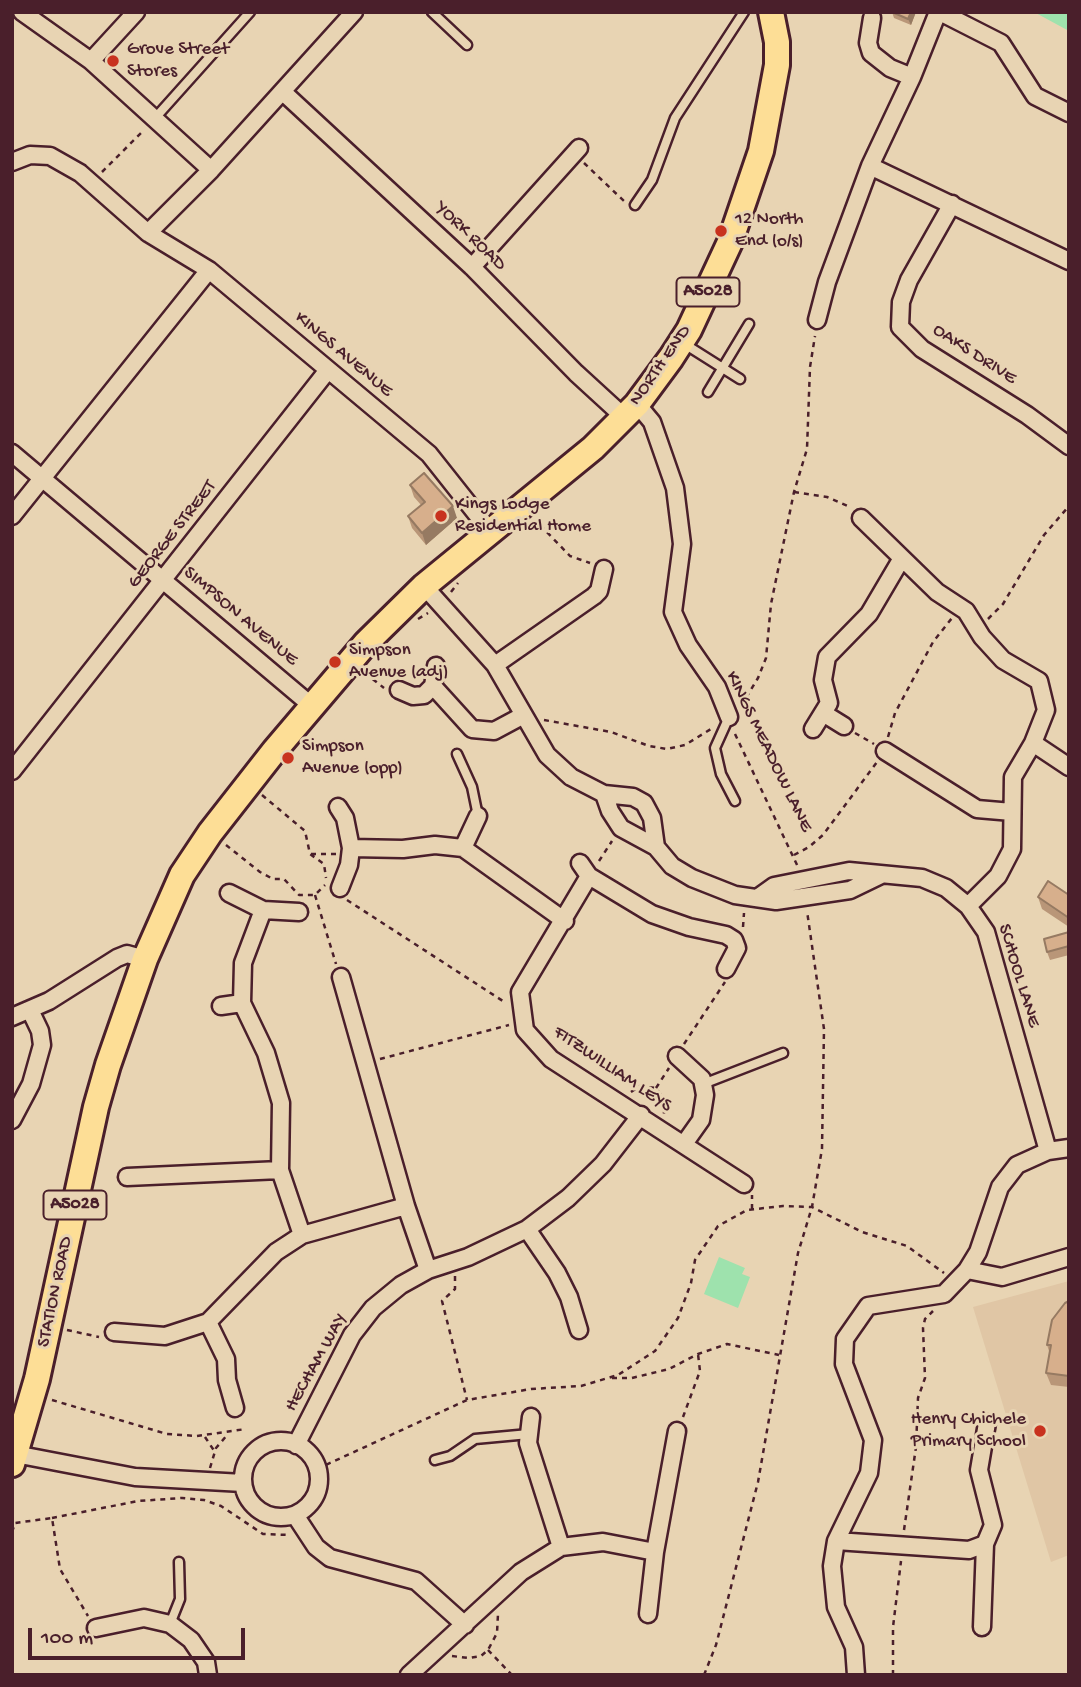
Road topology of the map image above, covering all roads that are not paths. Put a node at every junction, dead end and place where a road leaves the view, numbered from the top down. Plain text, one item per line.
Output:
1 (22, 12) edge
2 (136, 12) edge
3 (250, 12) edge
4 (354, 12) edge
5 (432, 12) edge
6 (744, 12) edge
7 (771, 12) edge
8 (939, 12) edge
9 (872, 18) dead end
10 (467, 45) dead end
11 (91, 61) junction
12 (912, 77) junction
13 (283, 92) junction
14 (1069, 113) edge
15 (156, 117) junction
16 (576, 151) road end
17 (12, 162) edge
18 (870, 166) junction
19 (211, 170) junction
20 (952, 204) junction
21 (635, 205) dead end
22 (148, 233) junction
23 (1069, 261) edge
24 (472, 267) junction
25 (209, 270) junction
26 (817, 320) road end
27 (749, 324) dead end
28 (682, 342) junction
29 (722, 369) junction
30 (328, 370) junction
31 (740, 379) dead end
32 (708, 391) dead end
33 (631, 410) junction
34 (1069, 446) edge
35 (12, 453) edge
36 (43, 478) junction
37 (12, 516) edge
38 (861, 518) road end
39 (490, 531) junction
40 (902, 558) junction
41 (604, 569) road end
42 (165, 581) junction
43 (424, 586) junction
44 (495, 664) junction
45 (436, 666) dead end
46 (433, 686) junction
47 (399, 690) road end
48 (312, 706) junction
49 (823, 713) junction
50 (729, 718) joint
51 (526, 722) junction
52 (844, 726) road end
53 (813, 730) dead end
54 (1033, 743) junction
55 (885, 751) road end
56 (457, 754) dead end
57 (1069, 767) edge
58 (12, 771) edge
59 (604, 794) junction
60 (735, 801) dead end
61 (338, 807) dead end
62 (1012, 812) junction
63 (478, 816) joint
64 (656, 847) junction
65 (463, 849) junction
66 (351, 851) junction
67 (333, 889) road end
68 (229, 892) dead end
69 (968, 906) junction
70 (263, 910) junction
71 (299, 912) dead end
72 (565, 921) junction
73 (145, 959) junction
74 (726, 970) road end
75 (341, 977) road end
76 (242, 1003) junction
77 (221, 1006) dead end
78 (30, 1010) junction
79 (12, 1017) edge
80 (783, 1053) dead end
81 (677, 1056) road end
82 (703, 1084) junction
83 (641, 1115) junction
84 (12, 1120) edge
85 (684, 1144) junction
86 (1069, 1148) edge
87 (1048, 1151) junction
88 (280, 1170) junction
89 (127, 1177) dead end
90 (744, 1184) dead end
91 (406, 1206) junction
92 (527, 1229) junction
93 (302, 1235) junction
94 (1069, 1257) edge
95 (428, 1270) junction
96 (967, 1270) junction
97 (208, 1322) junction
98 (579, 1330) dead end
99 (114, 1332) road end
100 (235, 1408) dead end
101 (531, 1417) dead end
102 (987, 1423) dead end
103 (677, 1431) road end
104 (529, 1434) junction
105 (296, 1445) junction
106 (14, 1459) edge
107 (435, 1460) dead end
108 (243, 1483) junction
109 (295, 1515) junction
110 (836, 1541) junction
111 (985, 1544) junction
112 (561, 1547) junction
113 (655, 1552) junction
114 (179, 1562) dead end
115 (648, 1614) dead end
116 (170, 1623) junction
117 (465, 1625) junction
118 (982, 1627) dead end
119 (96, 1628) road end
120 (208, 1675) edge
121 (409, 1675) edge
122 (856, 1675) edge

1 - 11 street
2 - 11 street
3 - 15 lane
4 - 13 street
5 - 10 lane
6 - 21 lane
7 - 28 main road, NORTH END / A5028
8 - 12 street
8 - 14 street
9 - 12 street
11 - 15 street
12 - 18 street
13 - 19 street
13 - 24 street, YORK ROAD
15 - 19 street
16 - 24 street
17 - 22 street, KINGS AVENUE
18 - 20 street
18 - 26 street
19 - 22 street
20 - 23 street
20 - 34 street, OAKS DRIVE
22 - 25 street, KINGS AVENUE
24 - 33 street, YORK ROAD
25 - 30 street, KINGS AVENUE
25 - 36 street
27 - 29 lane
28 - 29 lane
28 - 33 main road, NORTH END / A5028
29 - 31 lane
29 - 32 lane
30 - 39 street, KINGS AVENUE
30 - 42 street, GEORGE STREET
33 - 39 main road, NORTH END / A5028
33 - 50 street, KINGS MEADOW LANE
35 - 36 street, SIMPSON AVENUE
36 - 37 street
36 - 42 street, SIMPSON AVENUE
38 - 40 street
39 - 43 main road, A5028
40 - 49 street
40 - 54 street
41 - 44 street
42 - 48 street, SIMPSON AVENUE
42 - 58 street, GEORGE STREET
43 - 44 street
43 - 48 main road, A5028
44 - 51 street
45 - 46 street
46 - 47 street
46 - 51 street
48 - 73 main road, A5028
49 - 52 street
49 - 53 street
50 - 60 lane
51 - 59 street
54 - 57 street
54 - 62 street
55 - 62 street
56 - 63 lane
59 - 64 street, SCHOOL LANE
59 - 64 street
61 - 66 street
62 - 69 street
63 - 65 street
64 - 69 street, SCHOOL LANE
65 - 66 street
65 - 72 street
66 - 67 street
68 - 70 street
69 - 87 street, SCHOOL LANE
70 - 71 street
70 - 76 street
72 - 74 street
72 - 83 street, FITZWILLIAM LEYS
73 - 78 street
73 - 106 main road, STATION ROAD / A5028
75 - 91 street
76 - 77 street
76 - 88 street
78 - 79 street
78 - 84 street
80 - 82 lane
81 - 82 street
82 - 85 street, FITZWILLIAM LEYS
83 - 85 street, FITZWILLIAM LEYS
83 - 92 street, HECHAM WAY
85 - 90 street, FITZWILLIAM LEYS
86 - 87 street
87 - 96 street
88 - 89 street
88 - 93 street
91 - 93 street
91 - 95 street
92 - 95 street, HECHAM WAY
92 - 98 street
93 - 97 street
94 - 96 street
95 - 105 street, HECHAM WAY
96 - 110 street
97 - 99 street
97 - 100 street
101 - 104 street
102 - 111 street
103 - 113 street
104 - 107 lane
104 - 112 street
105 - 108 street
105 - 109 street
106 - 108 street
108 - 109 street
109 - 117 street
110 - 111 street
110 - 122 street
111 - 118 street
112 - 113 street
112 - 117 street
113 - 115 street
114 - 116 lane
116 - 119 street
116 - 120 street
117 - 121 street

